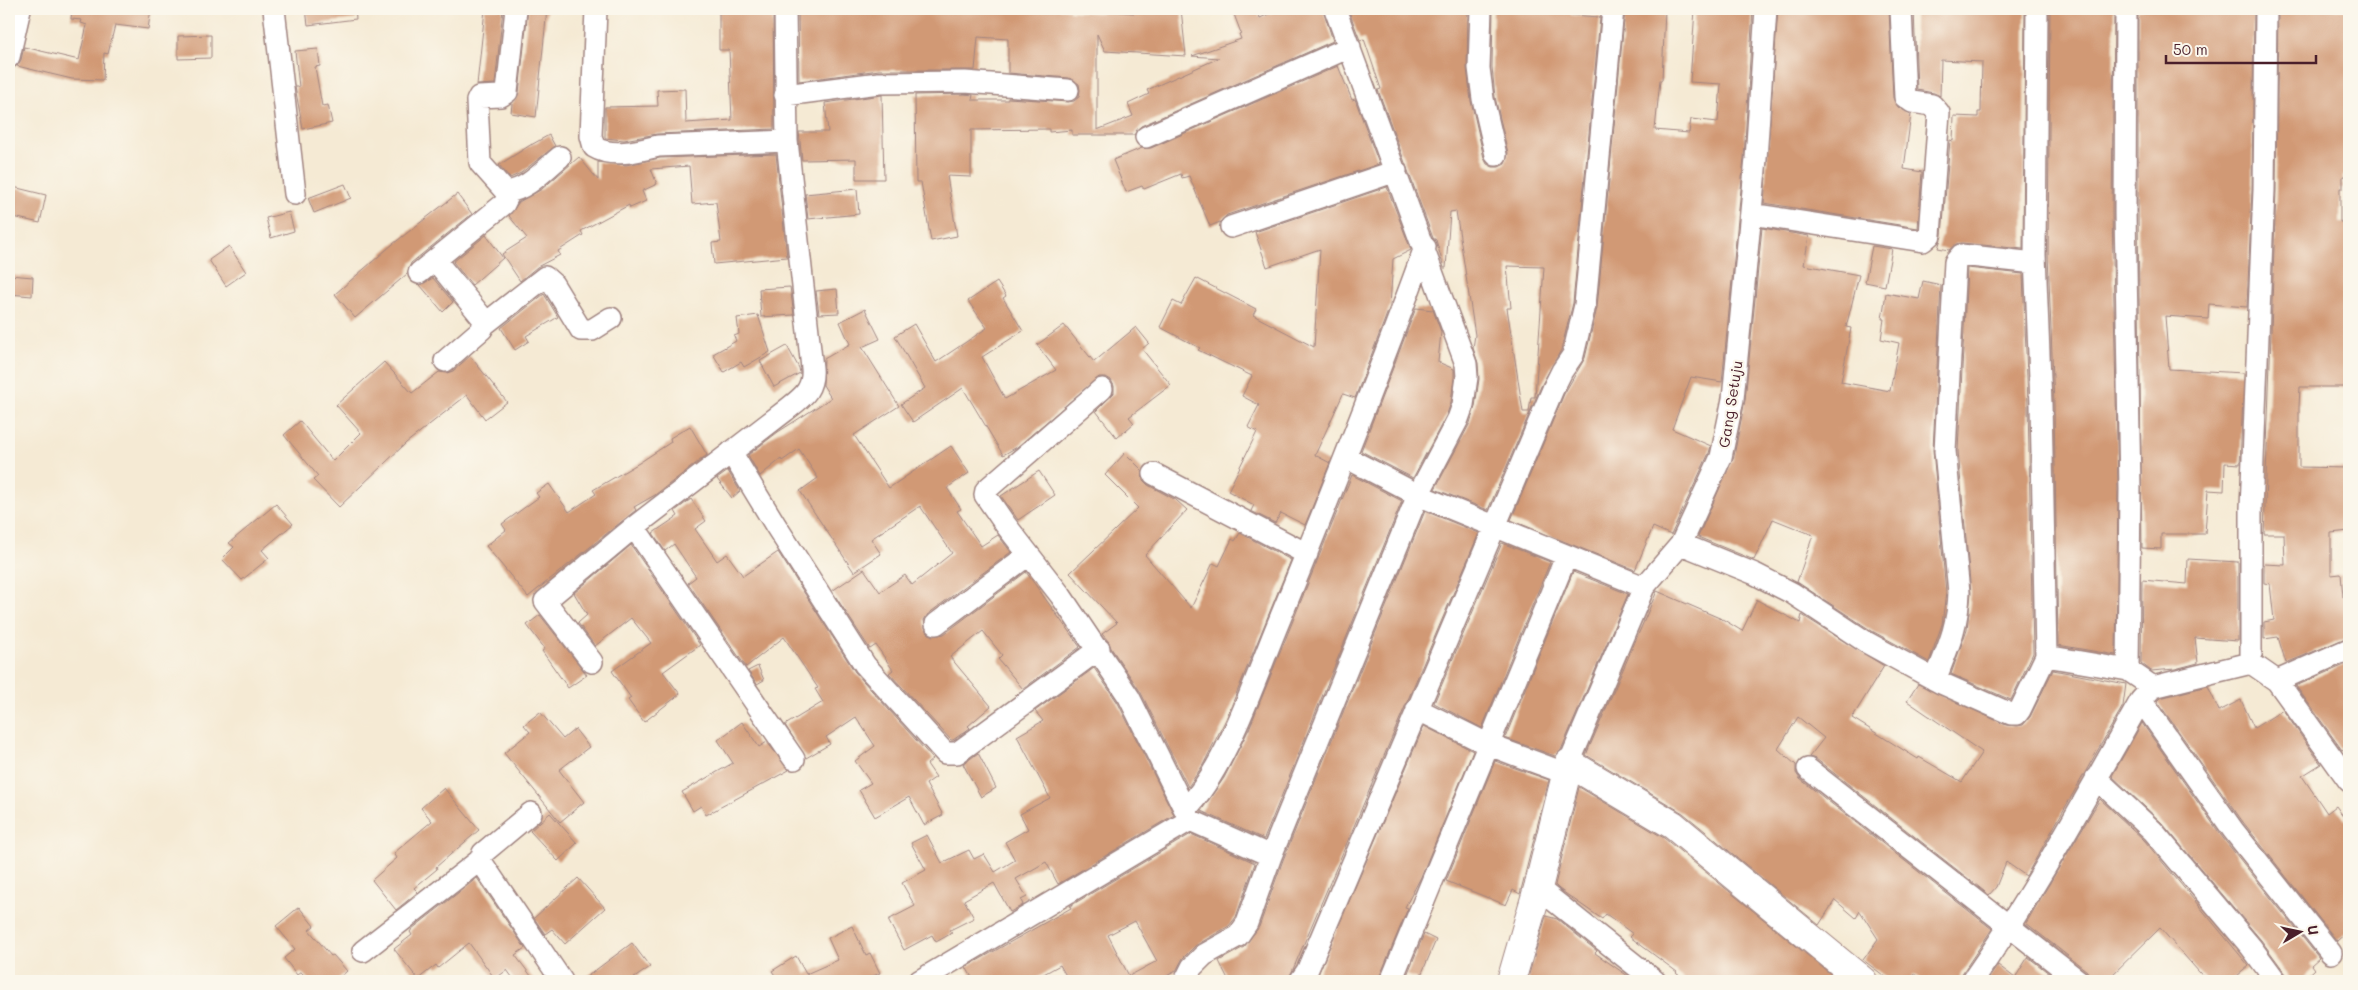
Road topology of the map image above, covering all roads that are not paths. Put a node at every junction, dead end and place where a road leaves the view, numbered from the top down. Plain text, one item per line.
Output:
1 (20, 9) edge
2 (274, 9) edge
3 (516, 9) edge
4 (596, 9) edge
5 (785, 9) edge
6 (1335, 9) edge
7 (1482, 9) edge
8 (1613, 9) edge
9 (1766, 9) edge
10 (1901, 9) edge
11 (2037, 9) edge
12 (2126, 9) edge
13 (2266, 9) edge
14 (1350, 47) junction
15 (9, 57) edge
16 (1068, 90) dead end
17 (785, 95) junction
18 (1146, 137) dead end
19 (787, 141) junction
20 (1496, 155) dead end
21 (560, 157) dead end
22 (1396, 171) junction
23 (510, 192) junction
24 (295, 194) dead end
25 (1751, 214) junction
26 (1231, 228) dead end
27 (1425, 247) junction
28 (435, 260) junction
29 (2035, 263) junction
30 (419, 273) dead end
31 (611, 318) dead end
32 (485, 324) junction
33 (445, 361) dead end
34 (1102, 388) dead end
35 (731, 452) junction
36 (1347, 458) junction
37 (1154, 474) dead end
38 (1418, 495) junction
39 (1496, 526) junction
40 (634, 527) junction
41 (1681, 544) junction
42 (1306, 554) junction
43 (1028, 555) junction
44 (1566, 557) junction
45 (1644, 587) junction
46 (936, 624) dead end
47 (1099, 649) junction
48 (2349, 649) edge
49 (2046, 656) junction
50 (592, 662) dead end
51 (2251, 663) junction
52 (2128, 670) junction
53 (1935, 680) junction
54 (2277, 681) junction
55 (2147, 694) junction
56 (1417, 709) junction
57 (1489, 745) junction
58 (794, 759) dead end
59 (1568, 768) junction
60 (1808, 769) dead end
61 (2346, 771) edge
62 (2096, 778) junction
63 (531, 813) dead end
64 (1188, 815) junction
65 (1271, 856) junction
66 (480, 860) junction
67 (1538, 888) junction
68 (2011, 926) junction
69 (363, 951) dead end
70 (2331, 953) dead end
71 (562, 981) edge
72 (919, 981) edge
73 (1185, 981) edge
74 (1300, 981) edge
75 (1391, 981) edge
76 (1510, 981) edge
77 (1655, 981) edge
78 (1863, 981) edge
79 (1972, 981) edge
80 (2079, 981) edge
81 (2276, 981) edge

1 - 15 street
2 - 24 street
3 - 23 street
4 - 19 street
5 - 17 street
6 - 14 street
7 - 20 street
8 - 39 street
9 - 25 street, Gang Setuju
10 - 25 street
11 - 29 street
12 - 52 street
13 - 51 street
14 - 18 street
14 - 22 street
16 - 17 street
17 - 19 street
19 - 35 street
21 - 23 street
22 - 26 street
22 - 27 street
23 - 28 street
25 - 41 street, Gang Setuju
27 - 36 street
27 - 38 street
28 - 30 street
28 - 32 street
29 - 49 street
29 - 53 street
31 - 32 street
32 - 33 street
34 - 43 street
35 - 40 street
35 - 47 street
36 - 38 street
36 - 42 street
37 - 42 street
38 - 39 street
38 - 65 street
39 - 44 street
39 - 56 street
40 - 50 street
40 - 58 street
41 - 45 street, Gang Setuju
41 - 53 street
42 - 64 street
43 - 46 street
43 - 47 street
44 - 45 street
44 - 57 street
45 - 59 street, Gang Setuju
47 - 64 street
48 - 54 street
49 - 52 street
49 - 53 street
51 - 54 street
51 - 55 street
52 - 55 street
54 - 61 street
55 - 62 street
55 - 70 street
56 - 57 street
56 - 74 street
57 - 59 street
57 - 75 street
59 - 67 street
59 - 78 street
60 - 68 street
62 - 68 street
62 - 81 street
63 - 66 street
64 - 65 street
64 - 72 street
65 - 73 street
66 - 69 street
66 - 71 street
67 - 76 street
67 - 77 street
68 - 79 street
68 - 80 street

